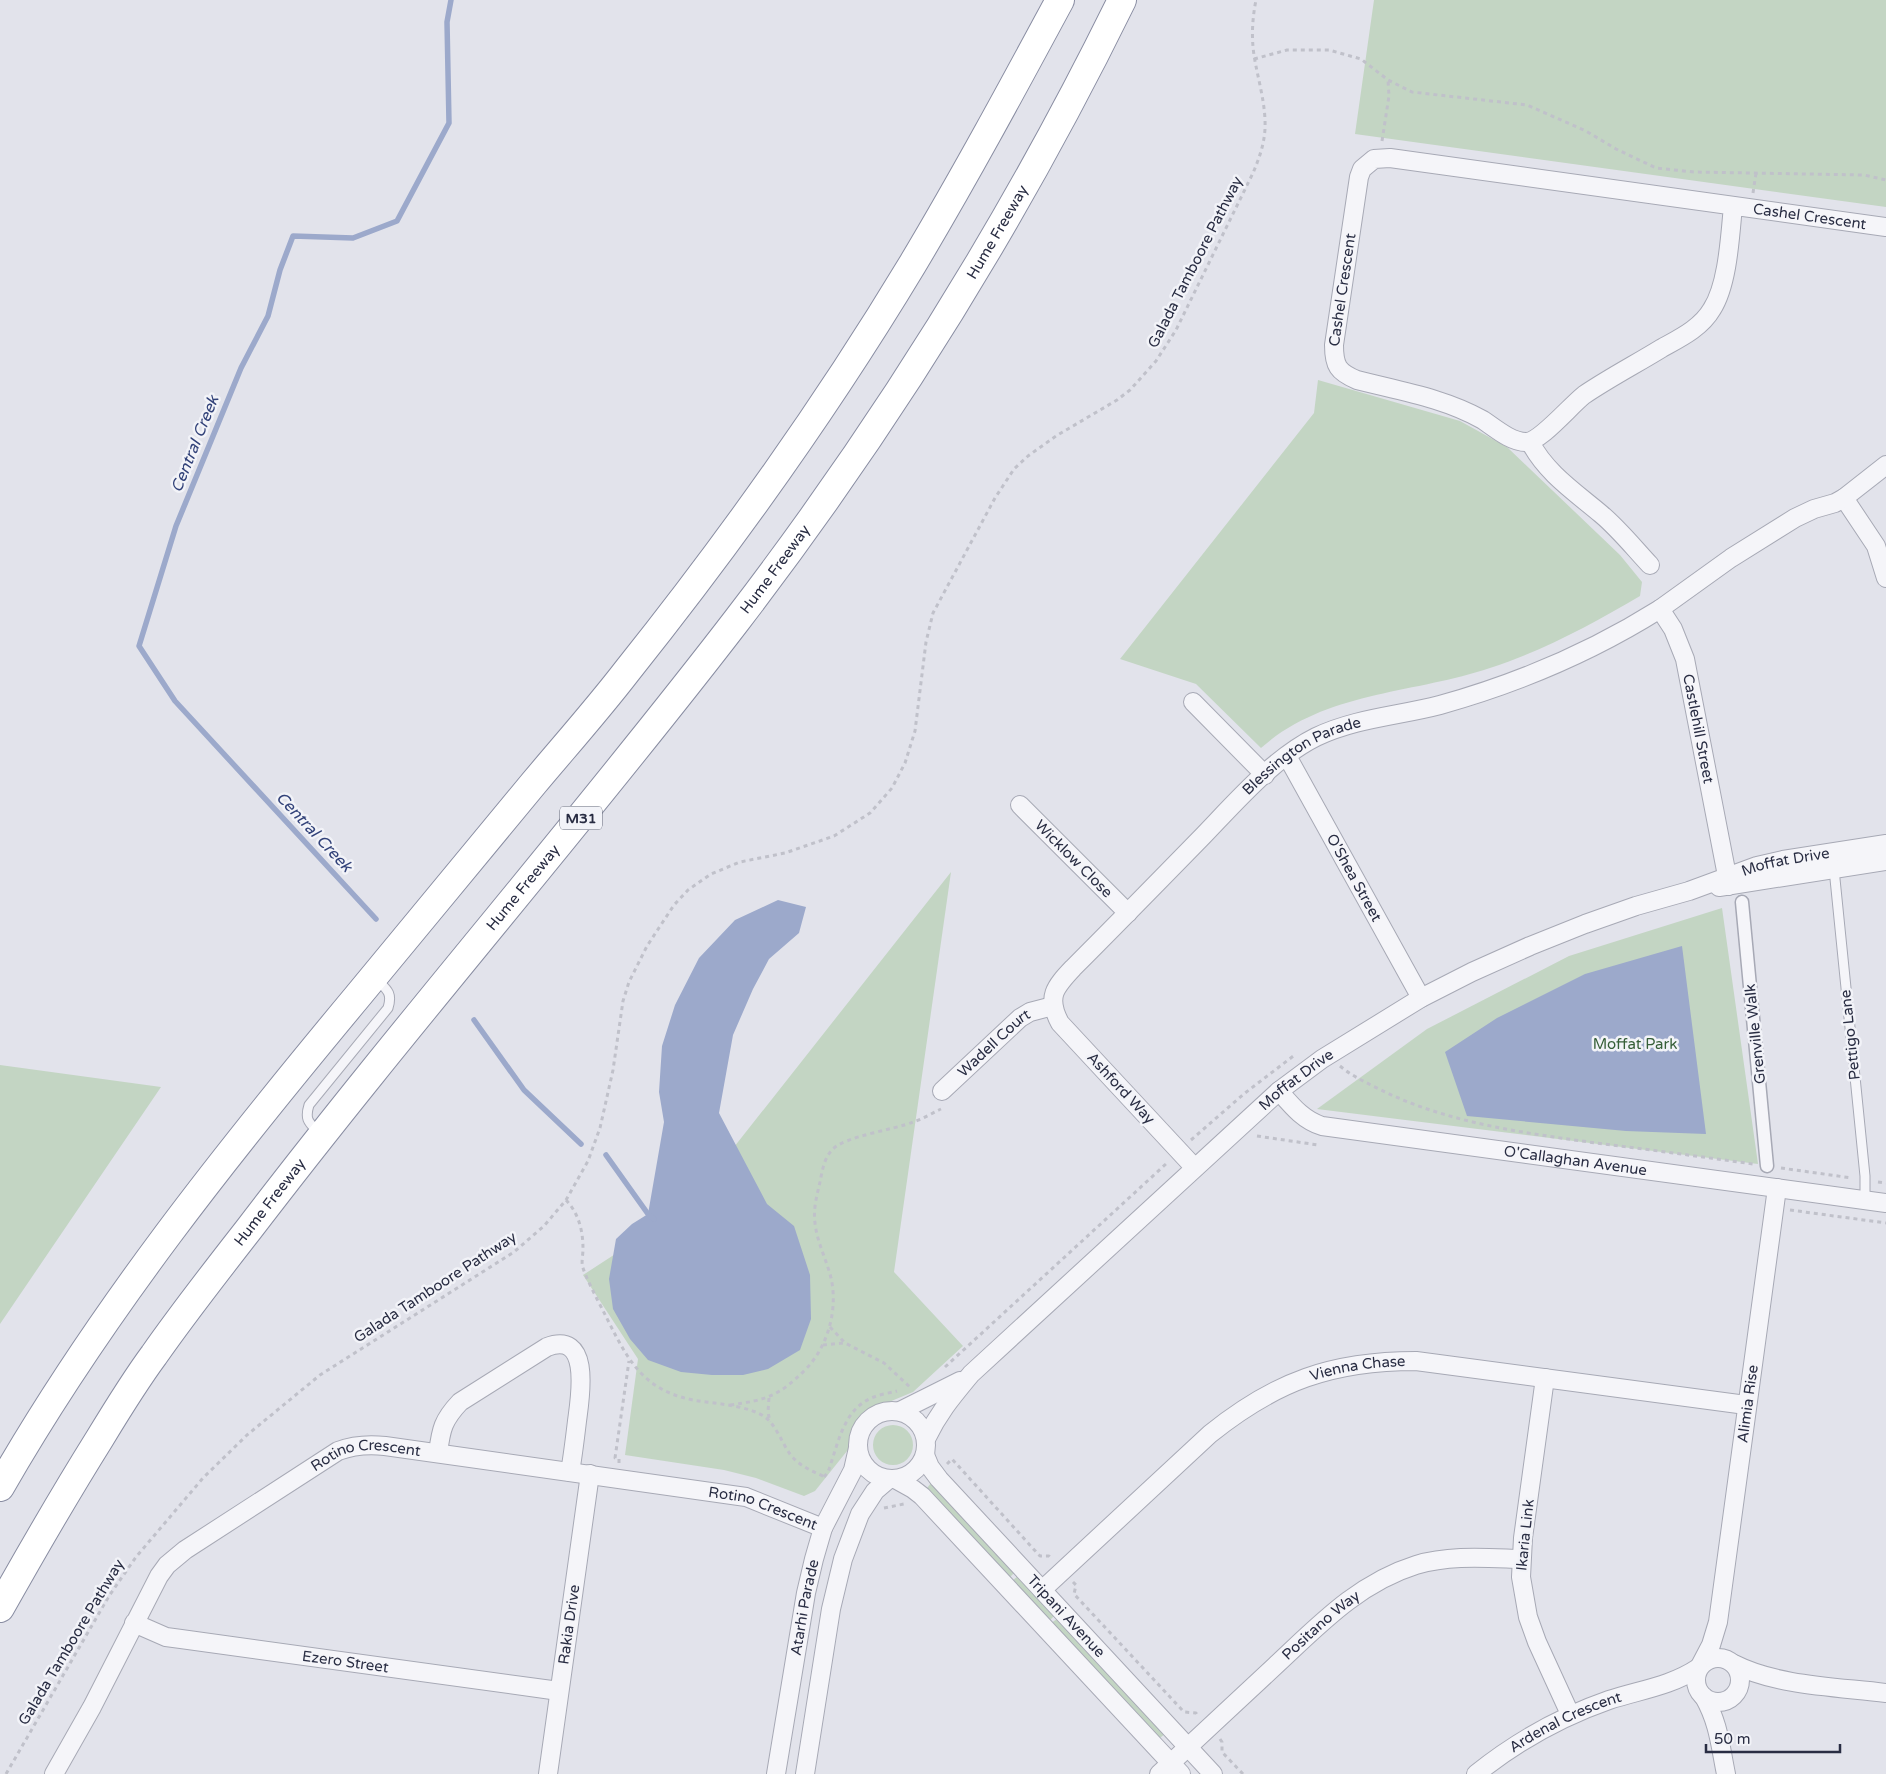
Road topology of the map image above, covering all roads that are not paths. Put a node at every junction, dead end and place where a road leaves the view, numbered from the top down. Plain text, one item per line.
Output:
1 (1060, 0) edge
2 (1122, 0) edge
3 (1733, 206) junction
4 (1886, 227) edge
5 (1530, 442) junction
6 (1886, 464) edge
7 (1844, 498) junction
8 (1650, 565) dead end
9 (1886, 578) edge
10 (1660, 609) junction
11 (1193, 702) dead end
12 (1287, 756) junction
13 (1265, 775) junction
14 (1020, 805) dead end
15 (1886, 844) edge
16 (1886, 861) edge
17 (1834, 869) junction
18 (1729, 882) junction
19 (1742, 902) dead end
20 (1128, 913) junction
21 (374, 977) junction
22 (1421, 998) junction
23 (1053, 1006) junction
24 (1279, 1091) junction
25 (943, 1099) road end
26 (321, 1134) junction
27 (1767, 1166) road end
28 (1194, 1167) junction
29 (1777, 1188) junction
30 (1865, 1200) junction
31 (1886, 1203) edge
32 (971, 1374) junction
33 (1545, 1378) junction
34 (1746, 1405) junction
35 (900, 1411) junction
36 (926, 1447) junction
37 (858, 1448) junction
38 (438, 1453) junction
39 (570, 1472) junction
40 (590, 1474) junction
41 (892, 1479) junction
42 (0, 1487) edge
43 (824, 1528) junction
44 (1521, 1559) junction
45 (1042, 1590) junction
46 (0, 1608) edge
47 (1718, 1622) junction
48 (134, 1623) junction
49 (1733, 1663) junction
50 (1699, 1667) junction
51 (1775, 1679) junction
52 (1662, 1686) junction
53 (559, 1691) junction
54 (1886, 1693) edge
55 (1735, 1694) junction
56 (1703, 1696) junction
57 (1570, 1714) junction
58 (1720, 1736) junction
59 (1187, 1747) junction
60 (1170, 1770) edge
61 (54, 1774) edge
62 (548, 1774) edge
63 (776, 1774) edge
64 (805, 1774) edge
65 (1213, 1774) edge
66 (1476, 1774) edge
67 (1726, 1774) edge

1 - 21 highway
2 - 26 highway, Hume Freeway / M31
3 - 4 street, Cashel Crescent
3 - 5 street, Cashel Crescent
3 - 5 street, Cashel Crescent
5 - 8 street
6 - 7 street
7 - 9 street
7 - 10 street
10 - 12 street, Blessington Parade
10 - 18 street, Castlehill Street
11 - 13 street
12 - 13 street, Blessington Parade
12 - 22 street, O'Shea Street
13 - 20 street, Blessington Parade
14 - 20 street, Wicklow Close
15 - 18 street, Moffat Drive
16 - 17 street, Moffat Drive
17 - 18 street, Moffat Drive
17 - 30 lane, Pettigo Lane
18 - 22 street, Moffat Drive
19 - 27 street, Grenville Walk
20 - 23 street, Blessington Parade
21 - 26 lane
21 - 42 highway
22 - 24 street, Moffat Drive
23 - 25 street, Wadell Court
23 - 28 street, Ashford Way
24 - 28 street, Moffat Drive
24 - 29 street, O'Callaghan Avenue
26 - 46 highway, Hume Freeway / M31
28 - 32 street, Moffat Drive
29 - 30 street, O'Callaghan Avenue
29 - 34 street, Alimia Rise
30 - 31 street, O'Callaghan Avenue
32 - 35 street, Moffat Drive
32 - 36 street, Moffat Drive
33 - 34 street, Vienna Chase
33 - 44 street, Ikaria Link
33 - 45 street, Vienna Chase
34 - 47 street, Alimia Rise
35 - 36 street
35 - 37 street
36 - 41 street
36 - 45 street, Tripani Avenue
37 - 41 street
37 - 43 street, Atarhi Parade
38 - 39 street, Rotino Crescent
38 - 39 street
38 - 48 street, Rotino Crescent
39 - 40 street, Rotino Crescent
40 - 43 street, Rotino Crescent
40 - 53 street, Rakia Drive
41 - 60 street, Tripani Avenue
41 - 64 street, Atarhi Parade
43 - 63 street, Atarhi Parade
44 - 57 street, Ikaria Link
44 - 59 street, Positano Way
45 - 59 street, Tripani Avenue
47 - 49 street, Alimia Rise
47 - 50 street, Alimia Rise
48 - 53 street, Ezero Street
48 - 61 street, Rotino Crescent
49 - 50 street
49 - 51 street
49 - 55 street
50 - 52 street, Ardenal Crescent
50 - 56 street
51 - 54 street
51 - 55 street
52 - 56 street, Ardenal Crescent
52 - 57 street, Ardenal Crescent
53 - 62 street, Rakia Drive
55 - 56 street
55 - 58 street
56 - 58 street
57 - 66 street, Ardenal Crescent
58 - 67 street
59 - 60 street, Positano Way
59 - 65 street, Tripani Avenue

